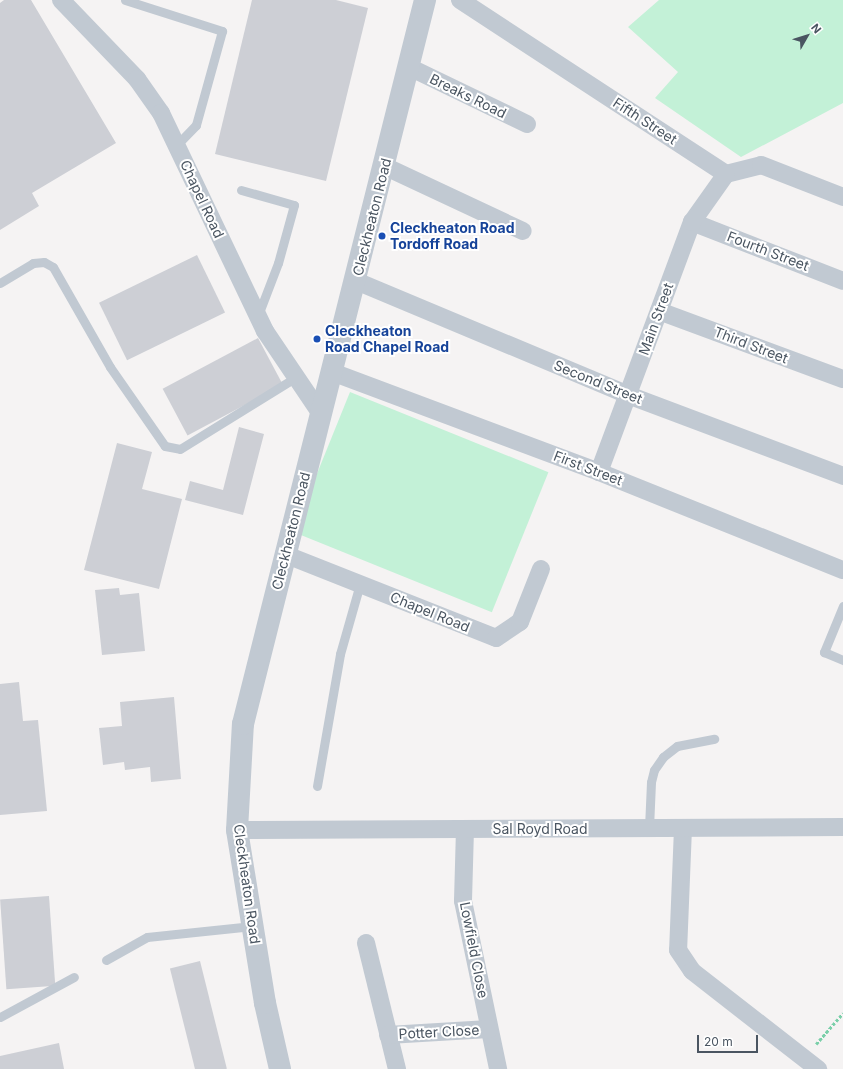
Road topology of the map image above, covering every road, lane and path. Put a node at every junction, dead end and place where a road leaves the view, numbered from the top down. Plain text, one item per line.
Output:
1 (61, 0) edge
2 (125, 0) edge
3 (425, 0) edge
4 (460, 0) edge
5 (409, 67) junction
6 (527, 124) dead end
7 (177, 145) junction
8 (384, 166) junction
9 (726, 174) junction
10 (241, 190) dead end
11 (843, 197) edge
12 (692, 222) junction
13 (523, 231) dead end
14 (356, 281) junction
15 (843, 281) edge
16 (0, 283) edge
17 (660, 310) junction
18 (258, 316) junction
19 (332, 372) junction
20 (296, 377) junction
21 (843, 379) edge
22 (628, 395) junction
23 (321, 414) junction
24 (599, 472) junction
25 (843, 476) edge
26 (284, 554) junction
27 (541, 569) dead end
28 (843, 570) edge
29 (360, 584) junction
30 (843, 606) edge
31 (843, 660) edge
32 (714, 739) dead end
33 (317, 786) dead end
34 (843, 827) edge
35 (649, 828) junction
36 (684, 828) junction
37 (465, 829) junction
38 (237, 830) junction
39 (252, 926) junction
40 (366, 944) dead end
41 (106, 960) dead end
42 (74, 977) dead end
43 (843, 1012) edge
44 (0, 1016) edge
45 (490, 1030) junction
46 (388, 1035) junction
47 (811, 1064) edge
48 (280, 1069) edge
49 (397, 1069) edge
50 (498, 1069) edge

1 - 7 street, Chapel Road
2 - 7 lane
3 - 5 street, Cleckheaton Road
4 - 9 street, Fifth Street
5 - 6 street, Breaks Road
5 - 8 street, Cleckheaton Road
7 - 18 street, Chapel Road
8 - 13 street
8 - 14 street, Cleckheaton Road
9 - 11 street
9 - 12 street, Main Street
10 - 18 lane
12 - 15 street, Fourth Street
12 - 17 street, Main Street
14 - 19 street, Cleckheaton Road
14 - 22 street, Second Street
16 - 20 lane
17 - 21 street, Third Street
17 - 22 street, Main Street
18 - 20 street, Chapel Road
19 - 23 street, Cleckheaton Road
19 - 24 street, First Street
20 - 23 street, Chapel Road
22 - 24 street, Main Street
22 - 25 street, Second Street
23 - 26 street, Cleckheaton Road
24 - 28 street, First Street
26 - 29 street, Chapel Road
26 - 38 street, Cleckheaton Road
27 - 29 street, Chapel Road
29 - 33 lane
30 - 31 lane
32 - 35 lane
34 - 36 street, Sal Royd Road
35 - 36 street, Sal Royd Road
35 - 37 street, Sal Royd Road
36 - 47 street
37 - 38 street, Sal Royd Road
37 - 45 street, Lowfield Close
38 - 39 street, Cleckheaton Road
39 - 41 lane
39 - 48 street, Cleckheaton Road
40 - 46 street, Potter Close
42 - 44 lane
43 - 47 path
45 - 46 street, Potter Close
45 - 50 street, Lowfield Close
46 - 49 street, Potter Close

